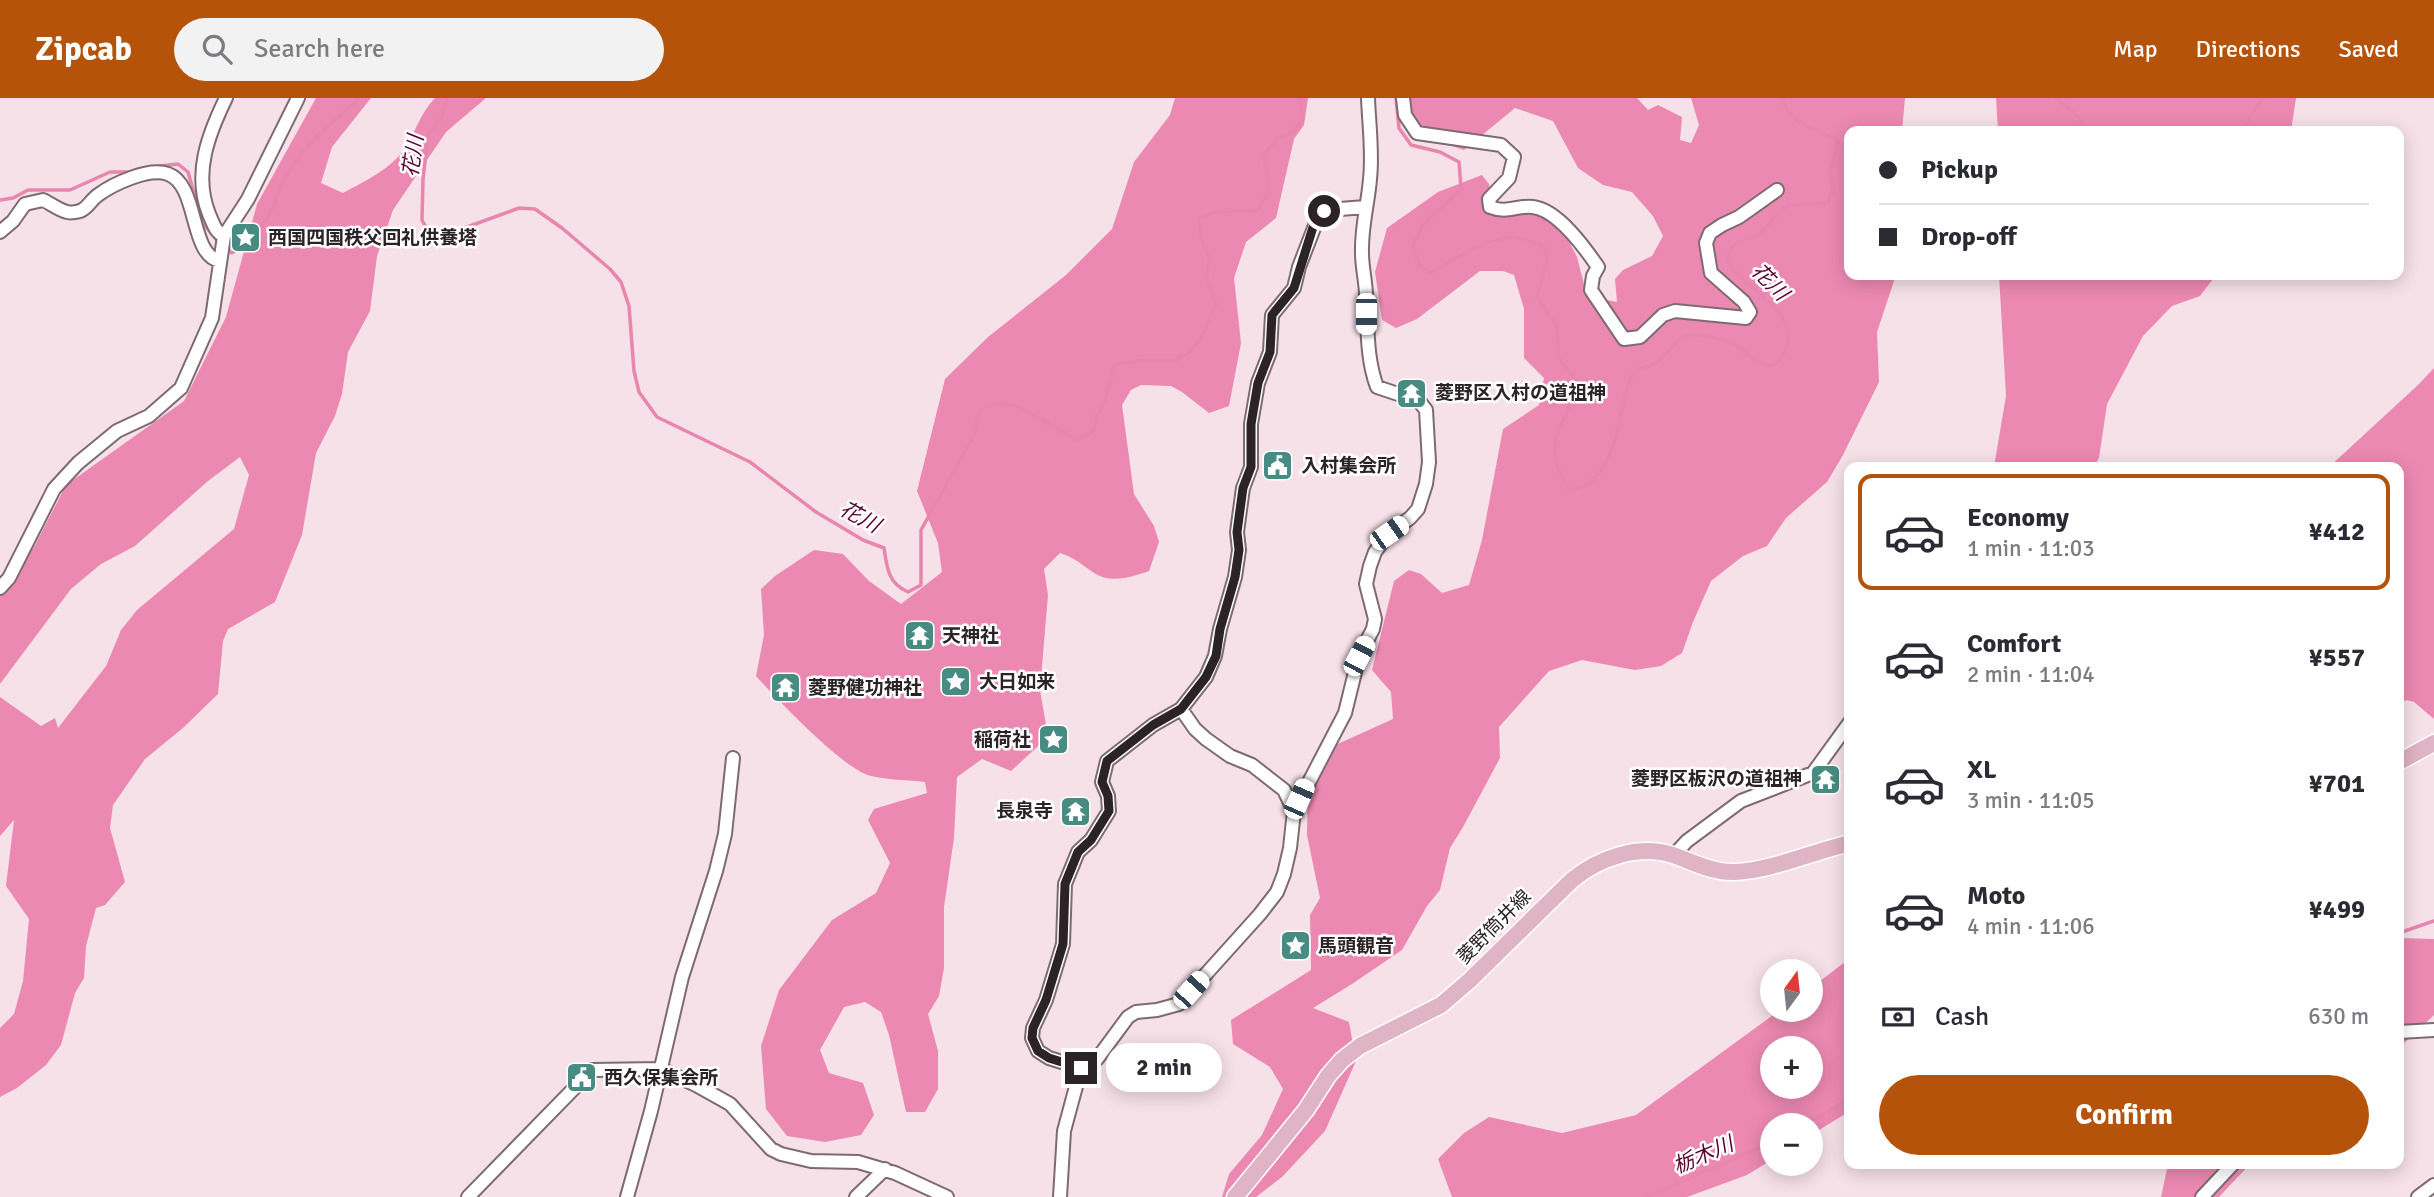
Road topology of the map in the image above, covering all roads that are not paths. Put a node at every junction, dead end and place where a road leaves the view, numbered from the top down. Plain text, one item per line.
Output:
1 (226, 98) edge
2 (298, 98) edge
3 (1367, 98) edge
4 (1403, 98) edge
5 (1777, 190) dead end
6 (1365, 207) junction
7 (0, 232) edge
8 (224, 236) junction
9 (220, 261) junction
10 (0, 588) edge
11 (1181, 709) junction
12 (1844, 730) edge
13 (2434, 743) edge
14 (733, 758) dead end
15 (2404, 759) edge
16 (1294, 811) junction
17 (1844, 845) edge
18 (1673, 856) junction
19 (2434, 1030) edge
20 (2404, 1032) edge
21 (1081, 1068) junction
22 (661, 1069) junction
23 (885, 1169) junction
24 (2228, 1169) edge
25 (2434, 1185) edge
26 (468, 1197) edge
27 (628, 1197) edge
28 (856, 1197) edge
29 (947, 1197) edge
30 (1060, 1197) edge
31 (1235, 1197) edge
32 (2202, 1197) edge
33 (2418, 1197) edge

1 - 8 street
2 - 8 street
3 - 6 street
4 - 5 street
6 - 11 street
6 - 16 street
7 - 9 street
8 - 9 street
9 - 10 street
11 - 16 street
11 - 21 street
12 - 18 street
13 - 15 main road
14 - 22 street
16 - 21 street
17 - 18 main road, 菱野筒井線
18 - 31 main road, 菱野筒井線
19 - 20 street
21 - 30 street
22 - 23 street
22 - 26 street
22 - 27 street
23 - 28 street
23 - 29 street
24 - 32 street
25 - 33 street

